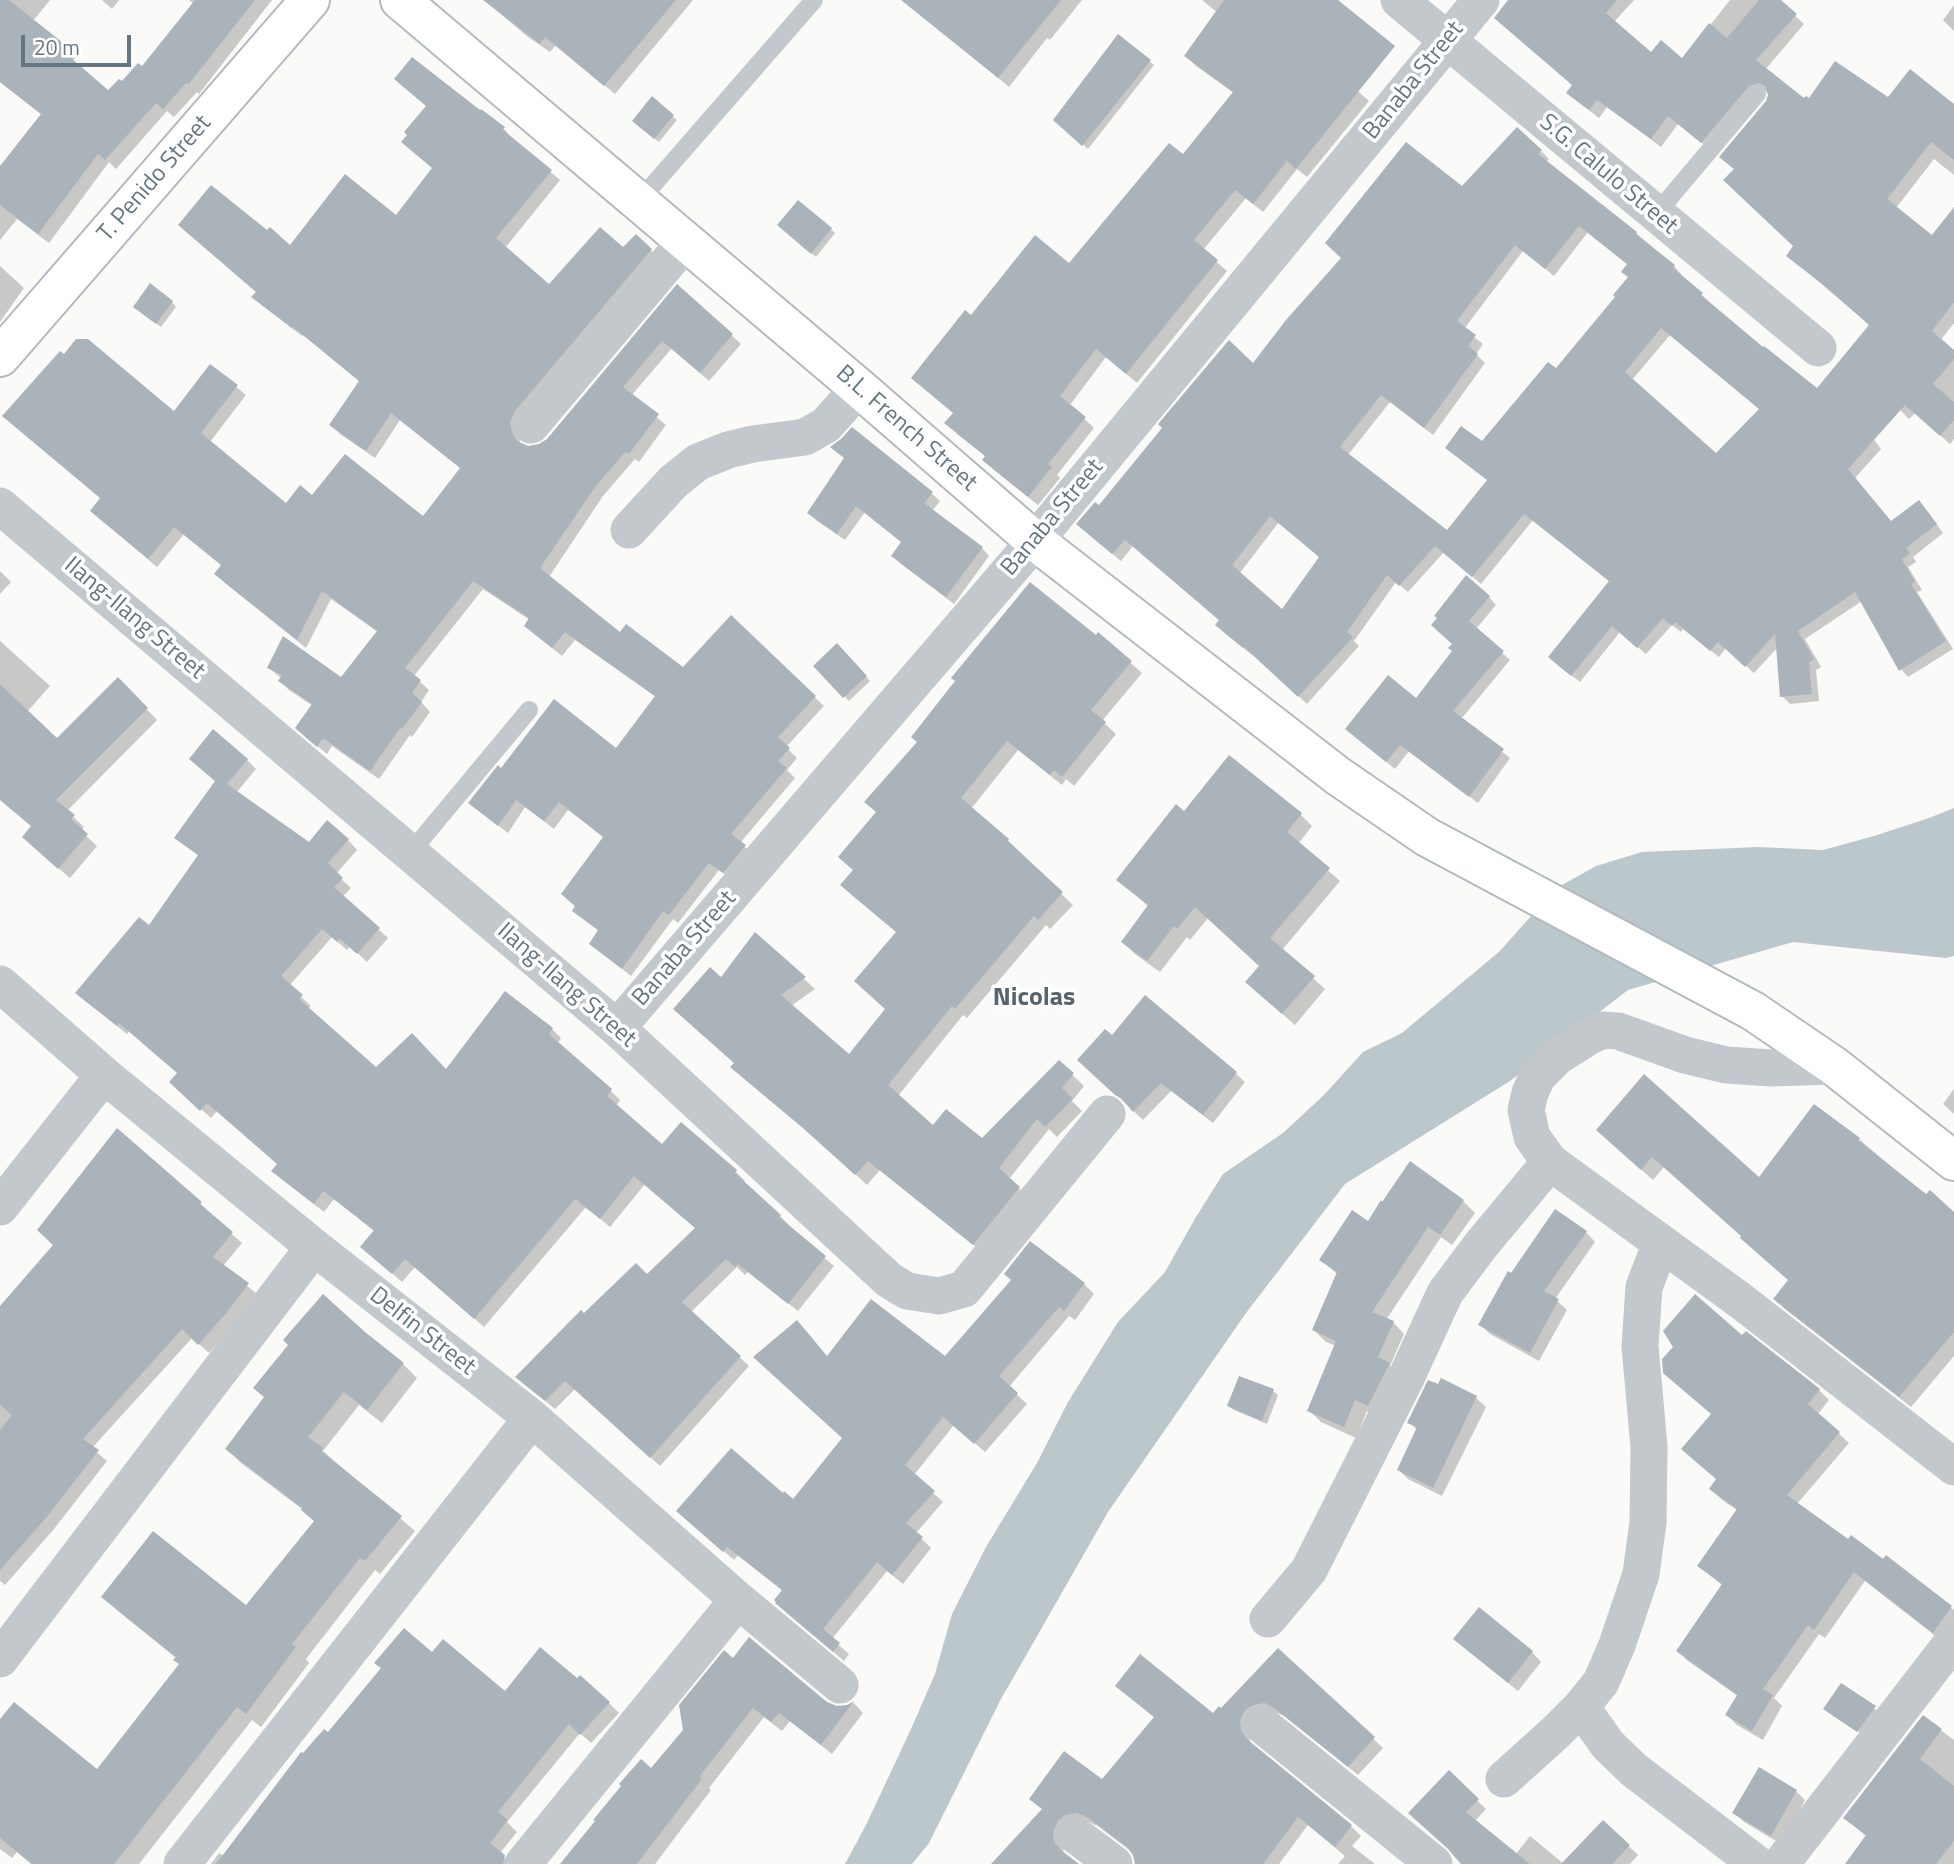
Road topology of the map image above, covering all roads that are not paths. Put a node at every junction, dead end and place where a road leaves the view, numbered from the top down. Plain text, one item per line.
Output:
1 (310, 0) edge
2 (400, 0) edge
3 (814, 0) edge
4 (1399, 0) edge
5 (1481, 0) edge
6 (1447, 41) junction
7 (1757, 94) dead end
8 (639, 201) junction
9 (1656, 214) junction
10 (686, 241) junction
11 (1818, 348) dead end
12 (0, 357) edge
13 (859, 388) junction
14 (531, 425) dead end
15 (0, 506) edge
16 (629, 530) dead end
17 (1035, 541) junction
18 (529, 710) dead end
19 (410, 853) junction
20 (0, 984) edge
21 (617, 1028) junction
22 (1834, 1066) junction
23 (104, 1075) junction
24 (1107, 1114) dead end
25 (1954, 1161) edge
26 (1550, 1162) junction
27 (0, 1207) edge
28 (1661, 1243) junction
29 (314, 1247) junction
30 (532, 1418) junction
31 (1954, 1467) edge
32 (738, 1600) junction
33 (1268, 1619) dead end
34 (1954, 1640) edge
35 (0, 1659) edge
36 (840, 1685) dead end
37 (1581, 1707) junction
38 (1261, 1724) dead end
39 (1504, 1779) dead end
40 (1074, 1835) dead end
41 (182, 1864) edge
42 (523, 1864) edge
43 (1114, 1864) edge
44 (1434, 1864) edge
45 (1757, 1864) edge
46 (1781, 1864) edge

1 - 12 street, T. Penido Street
2 - 8 street, B.L. French Street
3 - 8 lane
4 - 6 street, S.G. Calulo Street
5 - 6 street, Banaba Street
6 - 9 street, S.G. Calulo Street
6 - 17 street, Banaba Street
7 - 9 lane
8 - 10 street, B.L. French Street
9 - 11 street, S.G. Calulo Street
10 - 13 street, B.L. French Street
10 - 14 street
13 - 16 street
13 - 17 street, B.L. French Street
15 - 19 street, Ilang-Ilang Street
17 - 21 street, Banaba Street
17 - 22 street, B.L. French Street
18 - 19 lane
19 - 21 street, Ilang-Ilang Street
20 - 23 street, Delfin Street
21 - 24 street, Ilang-Ilang Street
22 - 25 street, B.L. French Street
22 - 26 street
23 - 27 street
23 - 29 street, Delfin Street
26 - 28 street
26 - 33 street
28 - 31 street
28 - 37 street
29 - 30 street, Delfin Street
29 - 35 street
30 - 32 street, Delfin Street
30 - 41 street
32 - 36 street, Delfin Street
32 - 42 street
34 - 46 street
37 - 39 street
37 - 45 street
38 - 44 street
40 - 43 street

